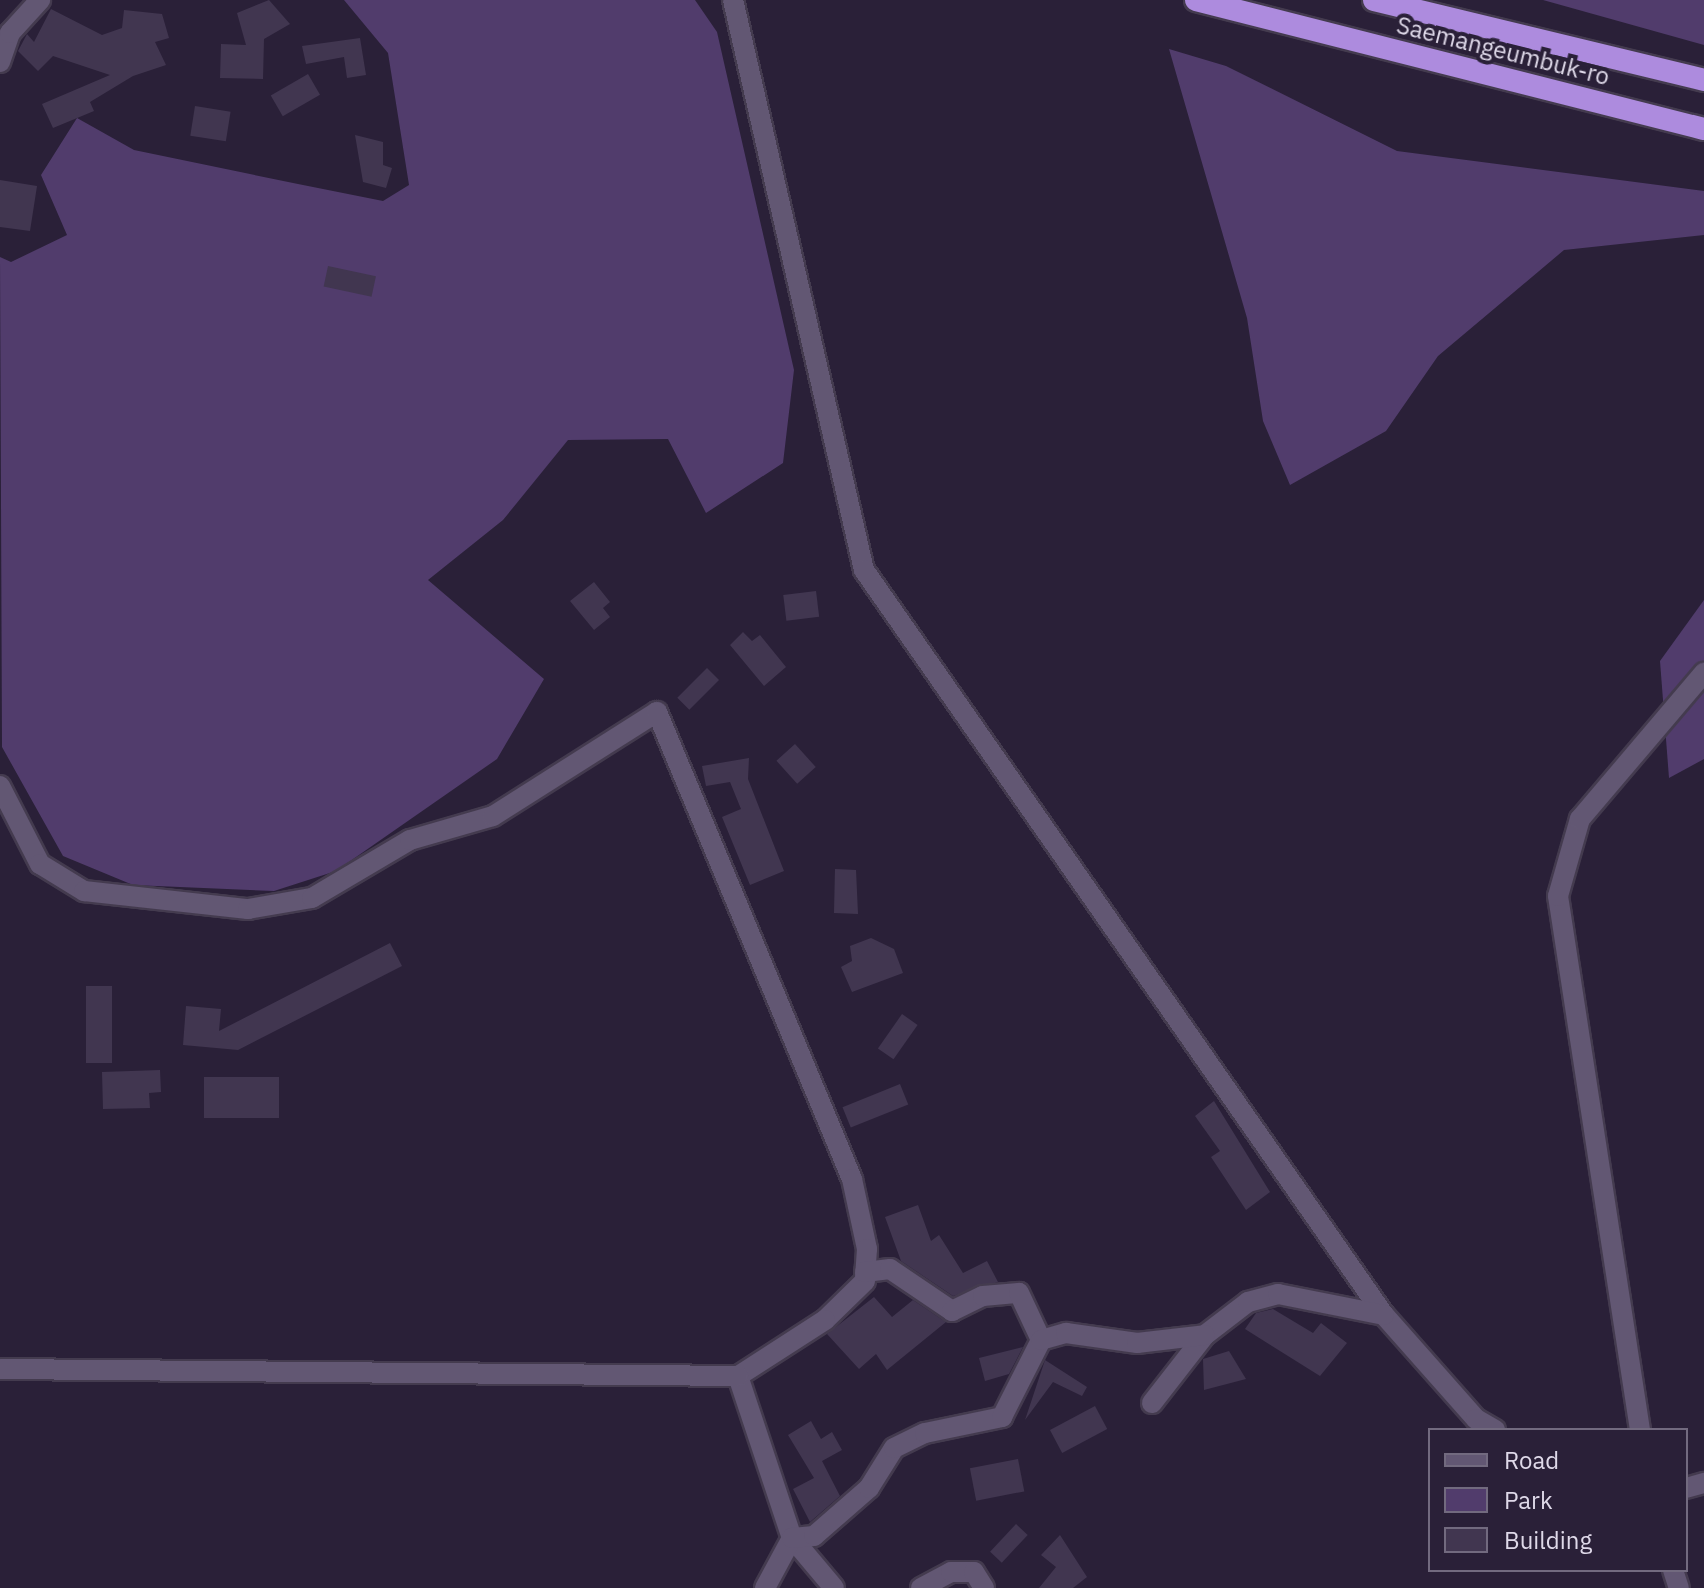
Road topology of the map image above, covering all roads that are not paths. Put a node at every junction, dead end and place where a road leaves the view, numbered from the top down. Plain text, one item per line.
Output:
1 (40, 0) edge
2 (733, 0) edge
3 (1196, 0) edge
4 (1374, 0) edge
5 (0, 62) edge
6 (1704, 80) edge
7 (1704, 129) edge
8 (1704, 673) edge
9 (0, 786) edge
10 (865, 1272) junction
11 (1384, 1315) junction
12 (1205, 1335) junction
13 (1041, 1340) junction
14 (0, 1369) edge
15 (738, 1376) junction
16 (1152, 1403) dead end
17 (1492, 1428) edge
18 (1640, 1428) edge
19 (792, 1538) junction
20 (765, 1588) edge
21 (834, 1588) edge
22 (921, 1588) edge
23 (984, 1588) edge

1 - 5 street
2 - 11 street
3 - 7 highway, Saemangeumbuk-ro
4 - 6 highway, Saemangeumbuk-ro
8 - 18 street
9 - 10 street
10 - 13 street
10 - 15 street
11 - 12 street
11 - 17 street
12 - 13 street
12 - 16 street
13 - 19 street
14 - 15 street
15 - 19 street
19 - 20 street
19 - 21 street
22 - 23 street

